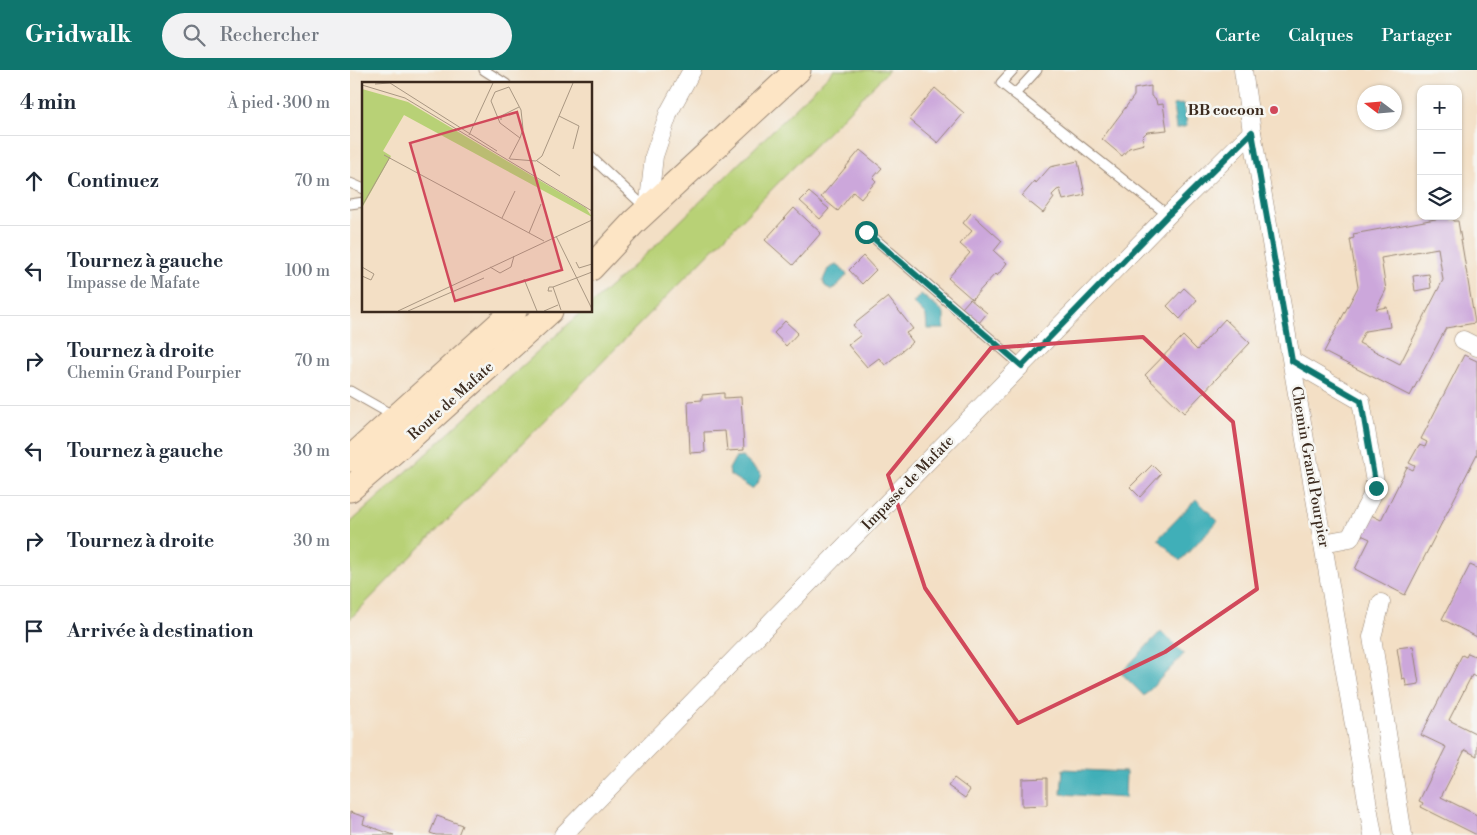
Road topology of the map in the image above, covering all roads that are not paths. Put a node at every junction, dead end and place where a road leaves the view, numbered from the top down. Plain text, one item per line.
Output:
1 (484, 70) edge
2 (692, 70) edge
3 (798, 70) edge
4 (1013, 70) edge
5 (1037, 70) edge
6 (1243, 70) edge
7 (503, 82) edge
8 (1015, 94) junction
9 (1252, 132) junction
10 (592, 158) edge
11 (350, 183) edge
12 (362, 188) edge
13 (1168, 215) junction
14 (641, 216) junction
15 (866, 232) dead end
16 (592, 253) edge
17 (592, 267) edge
18 (513, 312) edge
19 (549, 312) edge
20 (1292, 361) junction
21 (1022, 366) junction
22 (350, 391) edge
23 (405, 426) junction
24 (350, 460) edge
25 (350, 489) edge
26 (1323, 543) junction
27 (1381, 603) dead end
28 (563, 835) edge
29 (1373, 835) edge
30 (1404, 835) edge

1 - 7 lane
2 - 14 street
3 - 14 main road
4 - 8 lane
5 - 8 lane
6 - 9 street, Chemin Grand Pourpier
8 - 13 lane
9 - 13 street, Impasse de Mafate
9 - 20 street, Chemin Grand Pourpier
10 - 14 lane
11 - 12 lane
13 - 21 street, Impasse de Mafate
14 - 16 main road
14 - 17 main road
15 - 21 lane
18 - 23 main road, Route de Mafate
19 - 23 main road, Route de Mafate
20 - 26 street, Chemin Grand Pourpier
20 - 26 street
21 - 28 street, Impasse de Mafate
22 - 23 lane
23 - 24 main road, Route de Mafate
23 - 25 main road, Route de Mafate
26 - 29 street, Chemin Grand Pourpier
27 - 30 street

